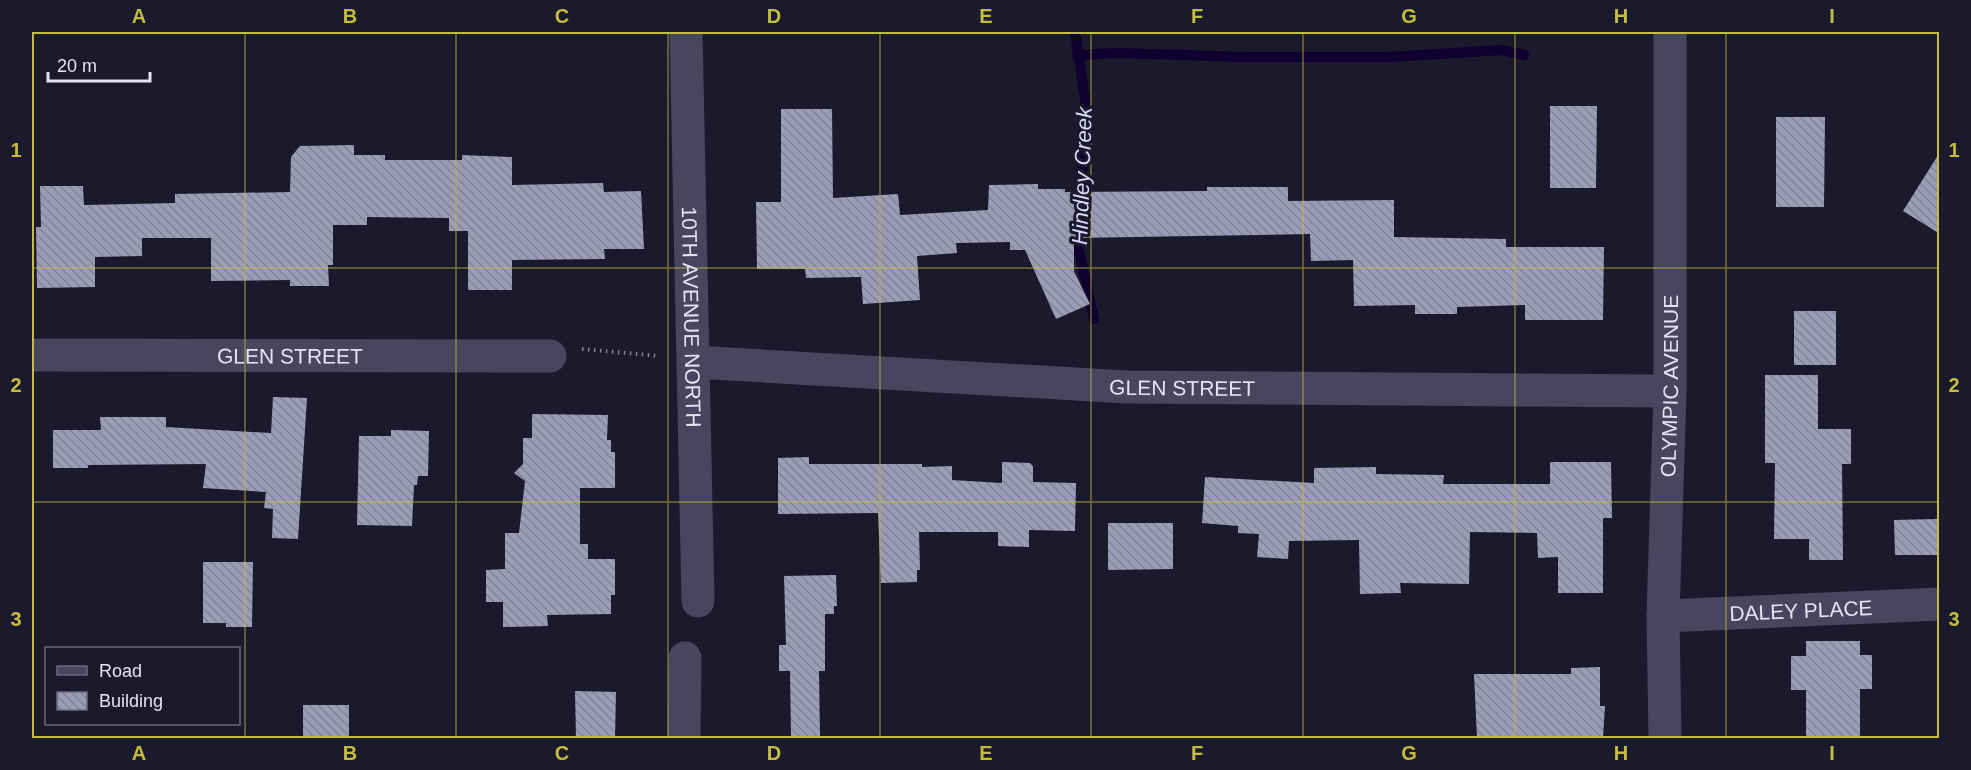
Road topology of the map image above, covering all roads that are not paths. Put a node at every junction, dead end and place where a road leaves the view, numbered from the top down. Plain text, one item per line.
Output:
1 (686, 32) edge
2 (1670, 32) edge
3 (32, 355) edge
4 (550, 356) road end
5 (694, 362) junction
6 (1670, 391) junction
7 (698, 601) dead end
8 (1940, 604) edge
9 (1663, 615) junction
10 (685, 658) dead end
11 (684, 738) edge
12 (1665, 738) edge

1 - 5 street, 10TH AVENUE NORTH
2 - 6 street, OLYMPIC AVENUE
3 - 4 street, GLEN STREET
5 - 6 street, GLEN STREET
5 - 7 street, 10TH AVENUE NORTH
6 - 9 street, OLYMPIC AVENUE
8 - 9 street, DALEY PLACE
9 - 12 street, OLYMPIC AVENUE
10 - 11 street

